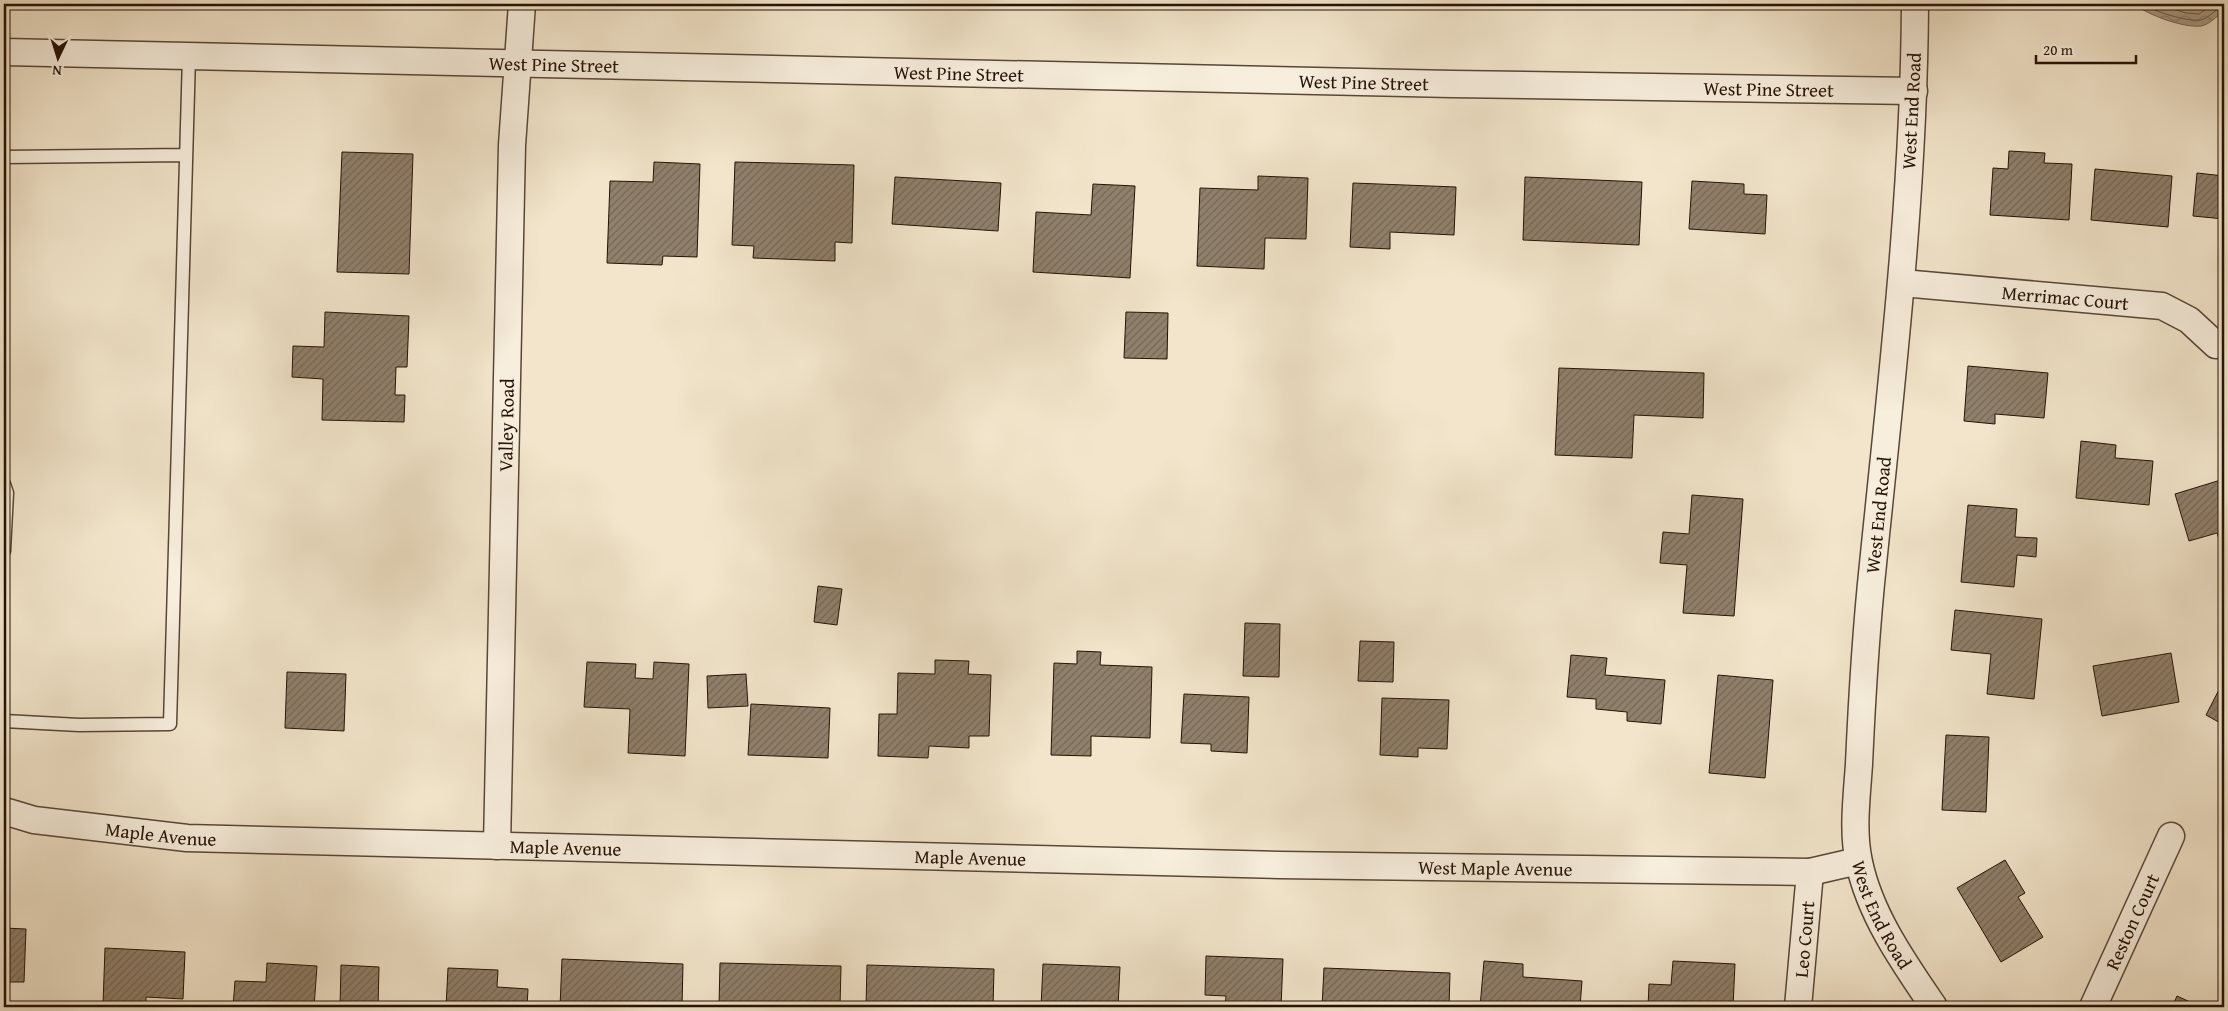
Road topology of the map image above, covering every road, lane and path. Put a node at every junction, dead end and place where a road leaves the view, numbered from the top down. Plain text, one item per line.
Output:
1 (522, 4) edge
2 (1915, 4) edge
3 (4, 52) edge
4 (189, 56) junction
5 (518, 63) junction
6 (1914, 91) junction
7 (186, 155) junction
8 (4, 157) edge
9 (1902, 283) junction
10 (2216, 345) dead end
11 (4, 484) edge
12 (4, 551) edge
13 (4, 721) edge
14 (4, 811) edge
15 (2171, 836) dead end
16 (497, 846) junction
17 (1130, 861) joint
18 (1858, 861) junction
19 (1810, 872) junction
20 (1798, 1007) edge
21 (1934, 1007) edge
22 (2093, 1007) edge

1 - 5 street, Valley Road
2 - 6 street, West End Road
3 - 4 street, West Pine Street
4 - 5 street, West Pine Street
4 - 7 lane
5 - 6 street, West Pine Street
5 - 16 street, Valley Road
6 - 9 street, West End Road
7 - 8 lane
7 - 13 lane
9 - 10 street, Merrimac Court
9 - 18 street, West End Road
11 - 12 lane
14 - 16 street, Maple Avenue
15 - 22 street, Reston Court
16 - 17 street, Maple Avenue
17 - 19 street, West Maple Avenue
18 - 19 street, West Maple Avenue
18 - 21 street, West End Road
19 - 20 street, Leo Court

